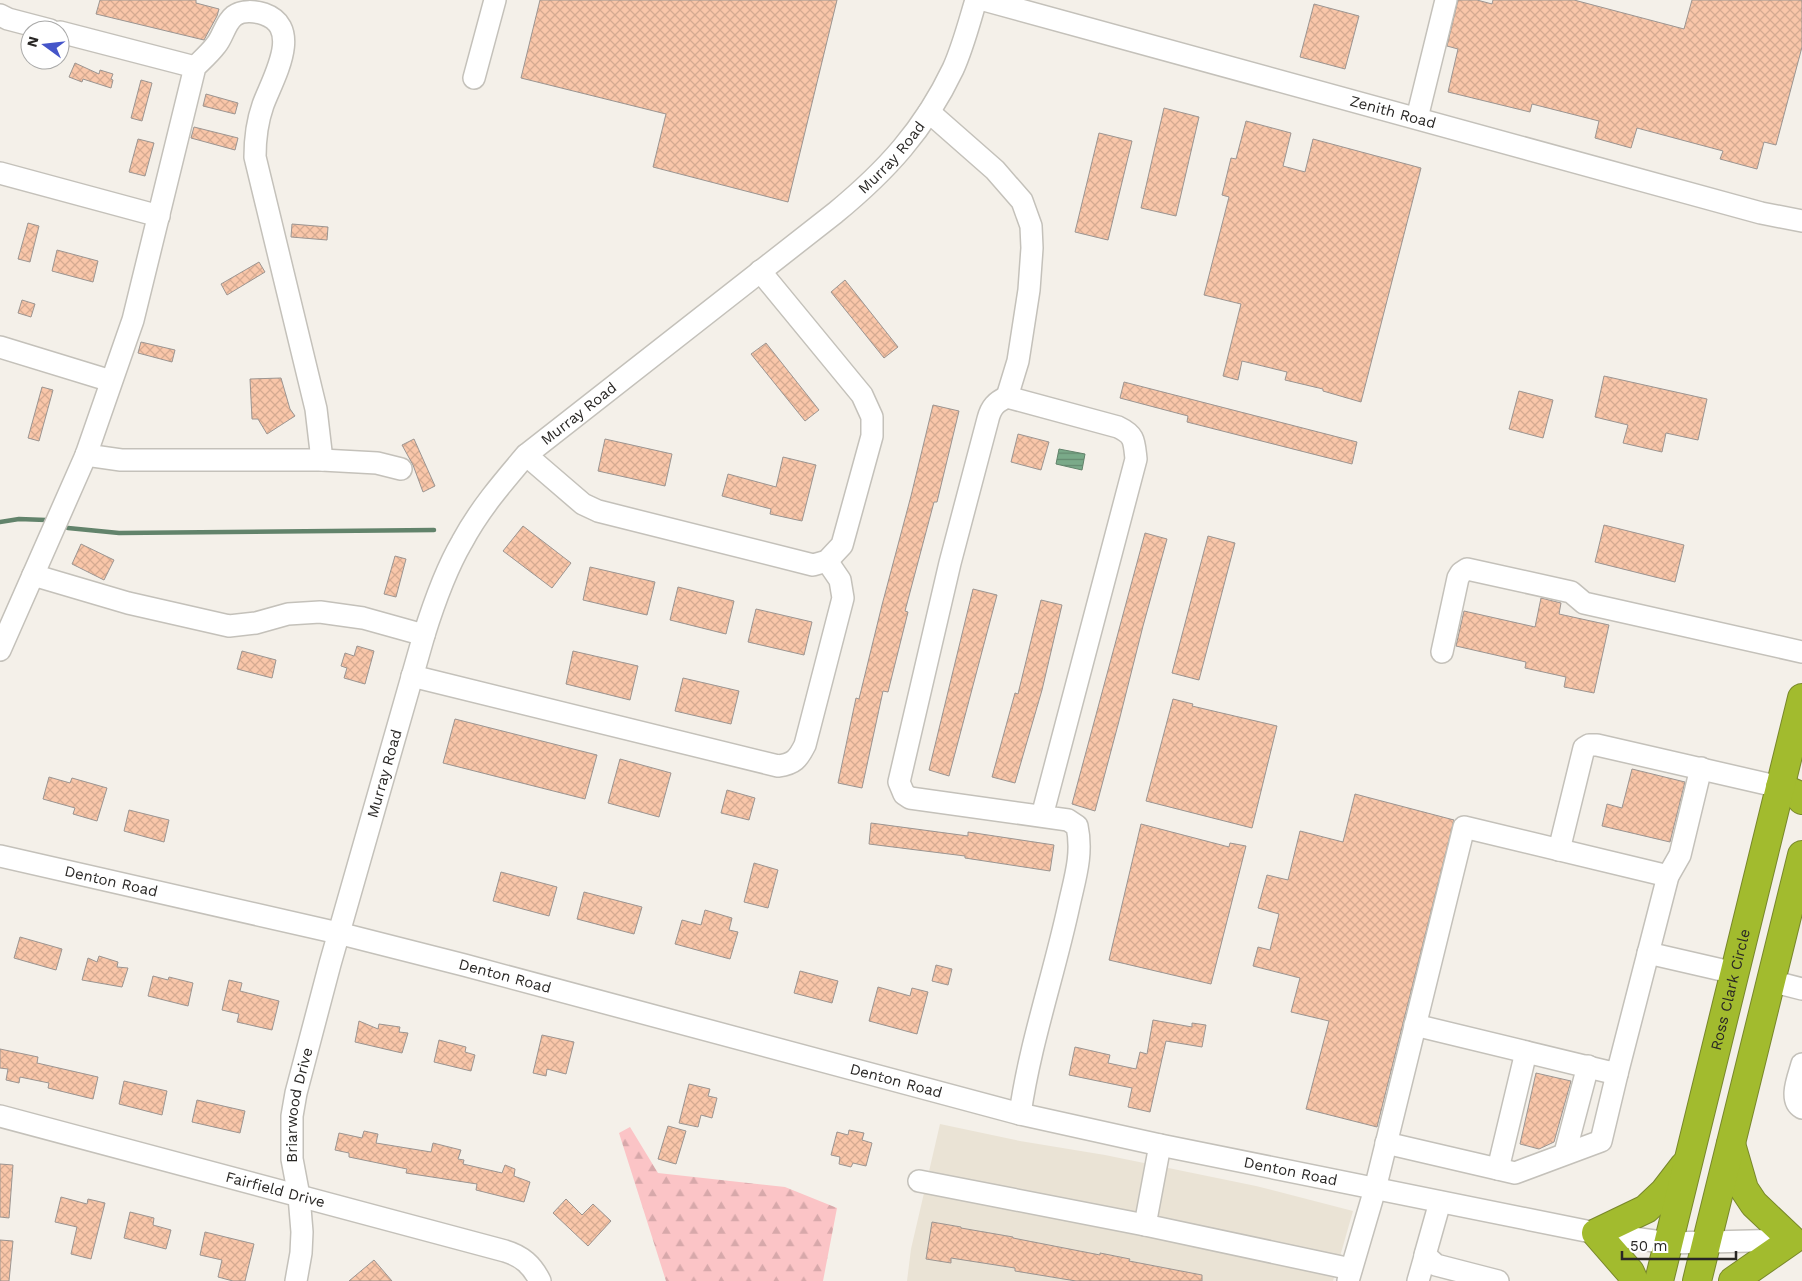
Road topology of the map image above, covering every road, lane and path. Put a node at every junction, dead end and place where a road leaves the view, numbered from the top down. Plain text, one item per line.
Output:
1 (495, 0) edge
2 (976, 0) edge
3 (984, 0) edge
4 (1446, 0) edge
5 (0, 16) edge
6 (20, 22) edge
7 (70, 35) edge
8 (194, 67) junction
9 (474, 78) dead end
10 (929, 112) junction
11 (1417, 118) junction
12 (0, 173) edge
13 (159, 216) junction
14 (1802, 221) edge
15 (760, 271) junction
16 (0, 347) edge
17 (112, 381) junction
18 (1007, 397) junction
19 (86, 455) junction
20 (526, 455) junction
21 (322, 460) junction
22 (401, 469) dead end
23 (827, 561) junction
24 (34, 575) junction
25 (424, 635) junction
26 (0, 650) edge
27 (1442, 652) dead end
28 (1802, 652) edge
29 (412, 676) junction
30 (1802, 698) edge
31 (1701, 768) junction
32 (1791, 793) edge
33 (1042, 816) junction
34 (1559, 850) junction
35 (1802, 855) edge
36 (0, 856) edge
37 (1668, 876) junction
38 (338, 934) junction
39 (1648, 953) junction
40 (1735, 973) junction
41 (1771, 981) junction
42 (1802, 989) edge
43 (1415, 1025) junction
44 (1526, 1052) junction
45 (1802, 1064) edge
46 (1588, 1066) junction
47 (1617, 1074) junction
48 (1802, 1108) edge
49 (1020, 1114) junction
50 (0, 1116) edge
51 (1386, 1143) junction
52 (1730, 1143) junction
53 (1160, 1145) junction
54 (1565, 1153) junction
55 (1689, 1158) junction
56 (1498, 1169) junction
57 (919, 1181) dead end
58 (1375, 1189) junction
59 (299, 1196) junction
60 (1440, 1202) junction
61 (1145, 1225) junction
62 (1596, 1233) junction
63 (1797, 1240) edge
64 (1669, 1243) junction
65 (1706, 1243) junction
66 (1426, 1253) junction
67 (1350, 1275) edge
68 (296, 1281) edge
69 (540, 1281) edge
70 (1418, 1281) edge
71 (1498, 1281) edge
72 (1634, 1281) edge
73 (1659, 1281) edge
74 (1697, 1281) edge
75 (1734, 1281) edge

1 - 9 street
2 - 10 street, Murray Road
3 - 11 street, Zenith Road
4 - 11 street
5 - 6 street
7 - 8 street
8 - 13 street
8 - 21 street
10 - 15 street, Murray Road
10 - 18 street
11 - 14 street, Zenith Road
12 - 13 street
13 - 17 street
15 - 20 street, Murray Road
15 - 23 street
16 - 17 street
17 - 19 street
18 - 33 street
18 - 33 street
19 - 21 street
19 - 24 street
20 - 23 street
20 - 25 street, Murray Road
21 - 22 street
23 - 29 street
24 - 25 street
24 - 26 street
25 - 29 street, Murray Road
27 - 28 street
29 - 38 street, Murray Road
30 - 32 highway, Ross Clark Circle
31 - 32 street
31 - 34 street
31 - 37 street
32 - 40 highway, Ross Clark Circle
33 - 49 street
34 - 37 street
34 - 43 street
35 - 41 highway
36 - 38 street, Denton Road
37 - 39 street
38 - 49 street, Denton Road
38 - 59 street, Briarwood Drive
39 - 40 street
39 - 47 street
40 - 55 highway, Ross Clark Circle
41 - 42 street
41 - 52 highway
43 - 44 street
43 - 51 street
44 - 46 street
44 - 56 street
45 - 48 street
46 - 47 street
46 - 54 street
47 - 54 street
49 - 53 street, Denton Road
50 - 59 street, Fairfield Drive
51 - 56 street
51 - 58 street
52 - 63 highway
52 - 65 highway
53 - 58 street, Denton Road
53 - 61 street
54 - 56 street
55 - 62 highway
55 - 64 highway, Ross Clark Circle
57 - 61 street
58 - 60 street, Denton Road
58 - 67 street
59 - 68 street, Briarwood Drive
59 - 69 street, Fairfield Drive
60 - 62 street, Denton Road
60 - 66 street
61 - 67 street
62 - 64 street, Denton Road
62 - 72 highway
63 - 65 street, Denton Road
63 - 75 highway
64 - 65 street, Denton Road
64 - 73 highway, Ross Clark Circle
65 - 74 highway
66 - 70 street
66 - 71 street

